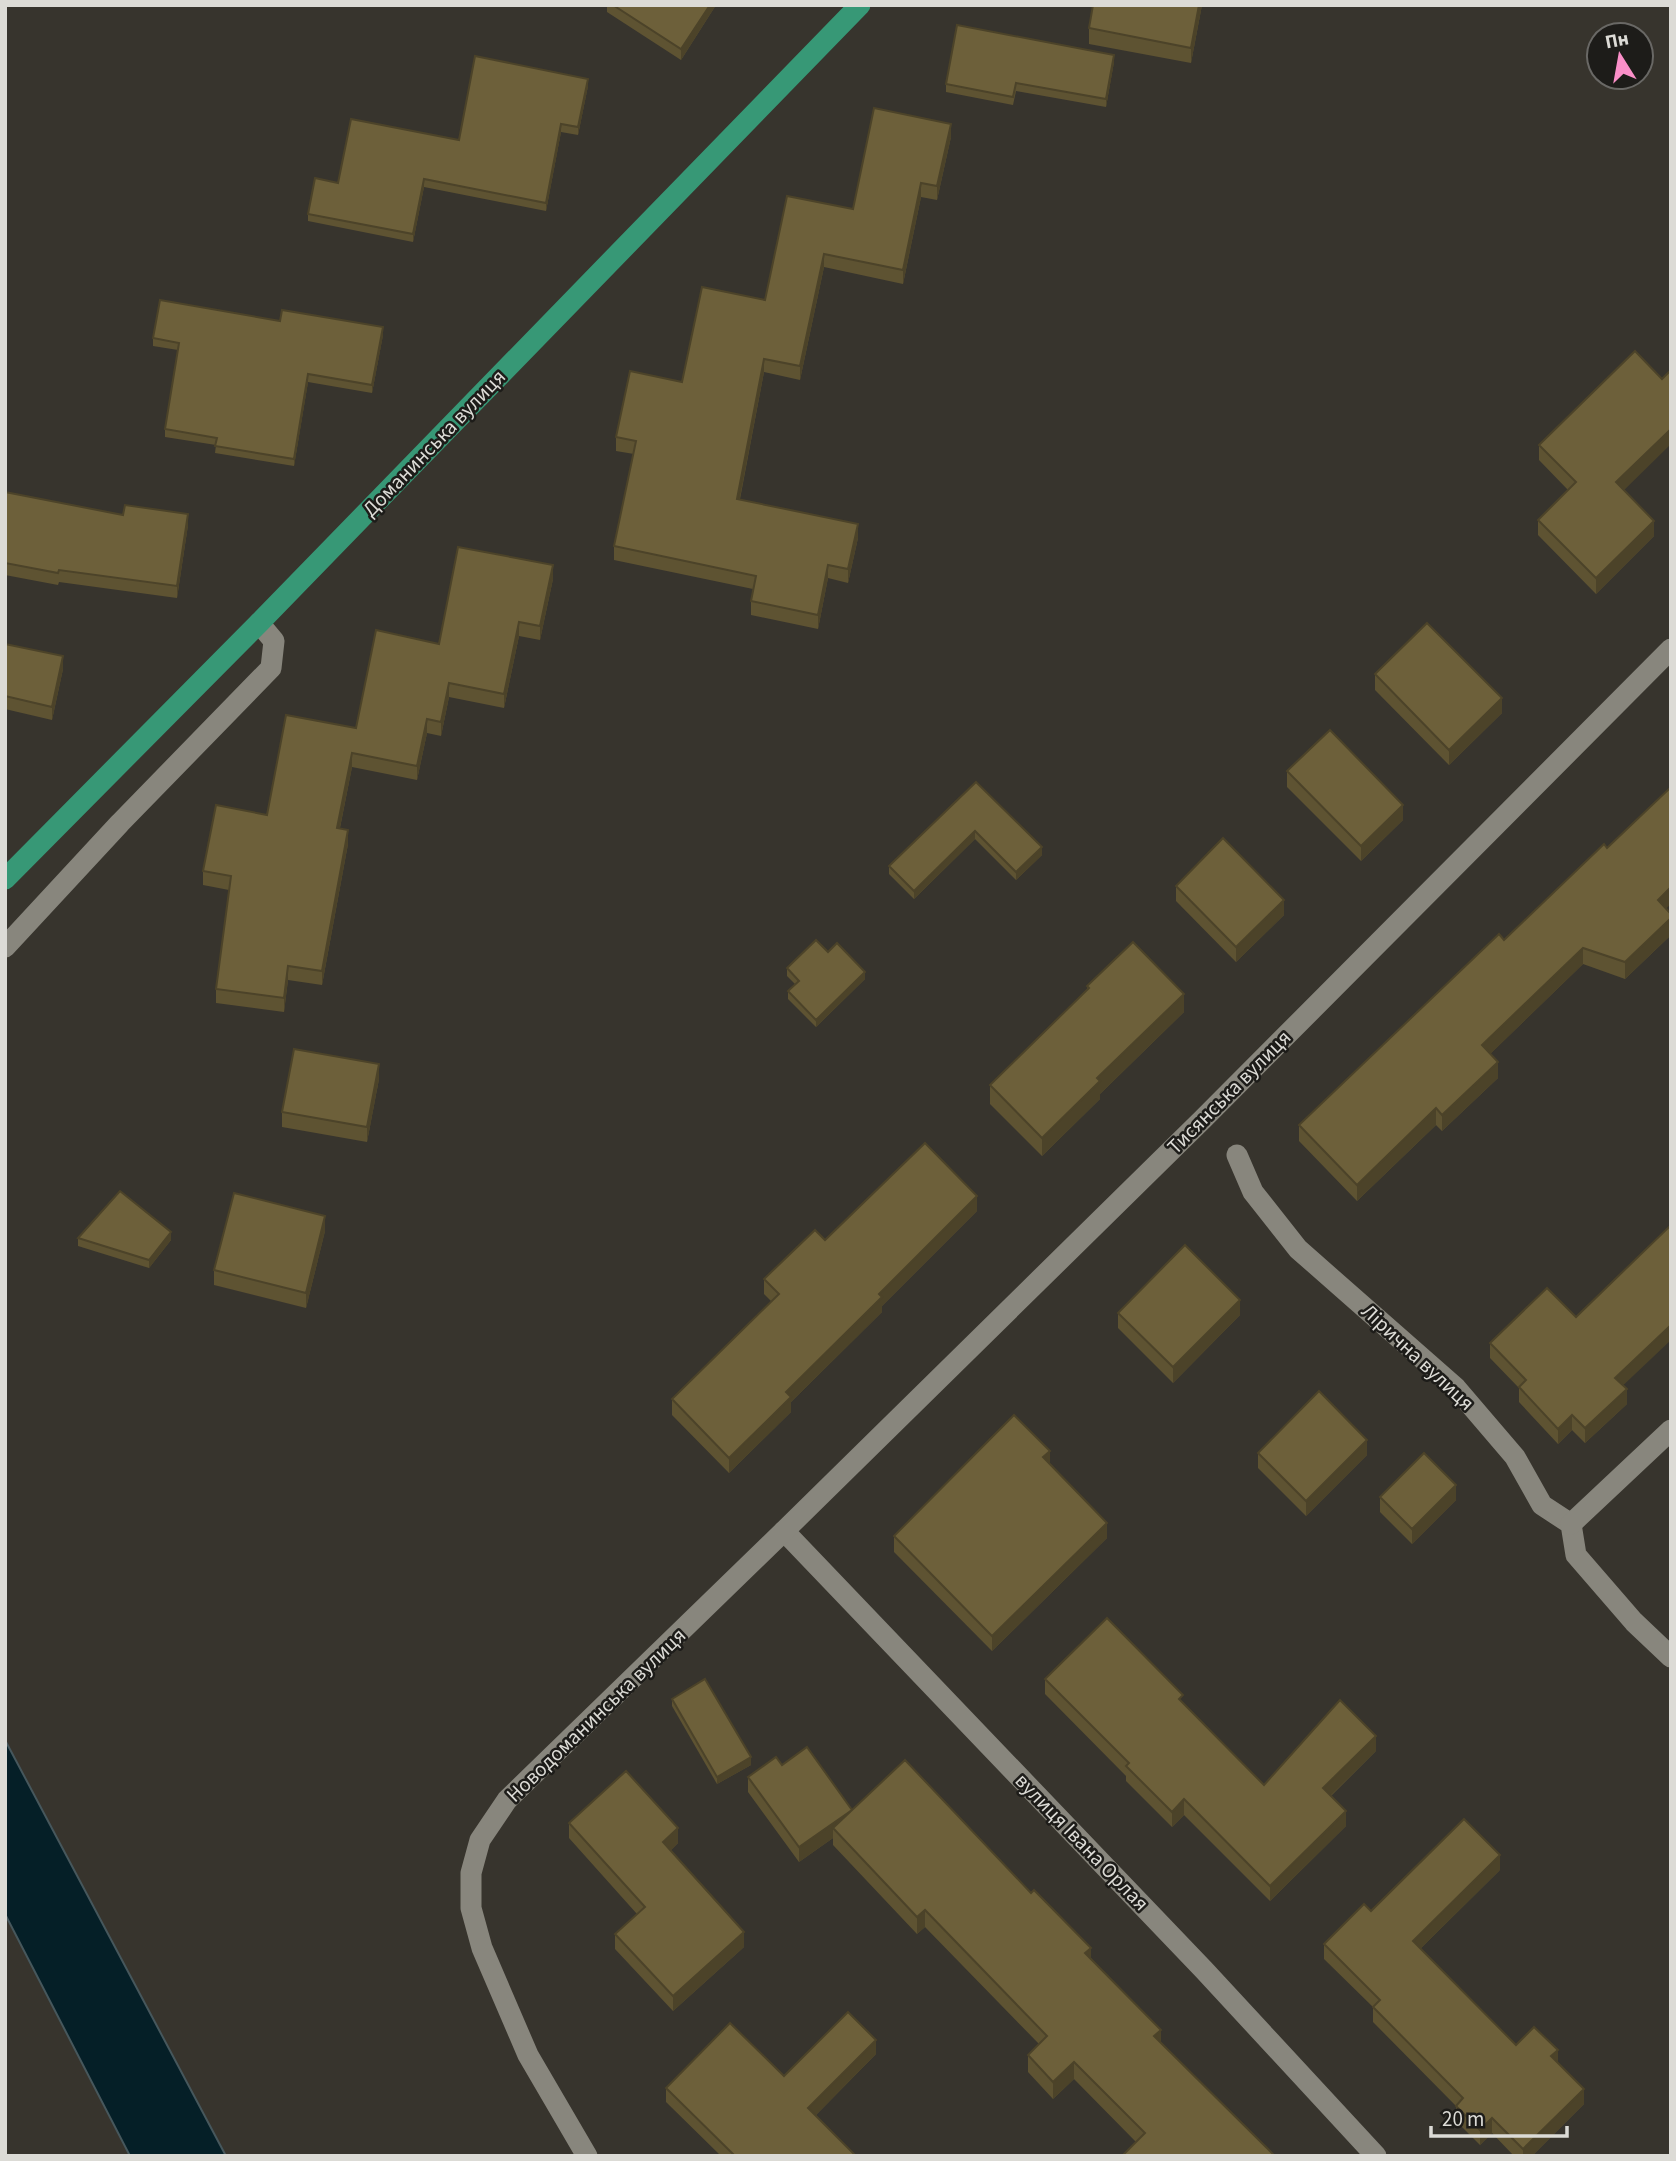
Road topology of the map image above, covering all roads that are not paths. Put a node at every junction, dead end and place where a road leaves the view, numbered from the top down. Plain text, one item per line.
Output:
1 (860, 5) edge
2 (258, 623) junction
3 (1671, 649) edge
4 (5, 879) edge
5 (5, 947) edge
6 (1237, 1155) dead end
7 (1671, 1430) edge
8 (1571, 1524) junction
9 (784, 1531) junction
10 (1671, 1657) edge
11 (587, 2156) edge
12 (1376, 2156) edge

1 - 2 main road, Доманинська вулиця
2 - 4 main road, Доманинська вулиця
2 - 5 street
3 - 9 street, Тисянська вулиця
6 - 8 street, Лірична вулиця
7 - 8 street
8 - 10 street
9 - 11 street, Новодоманинська вулиця
9 - 12 street, вулиця Івана Орлая

